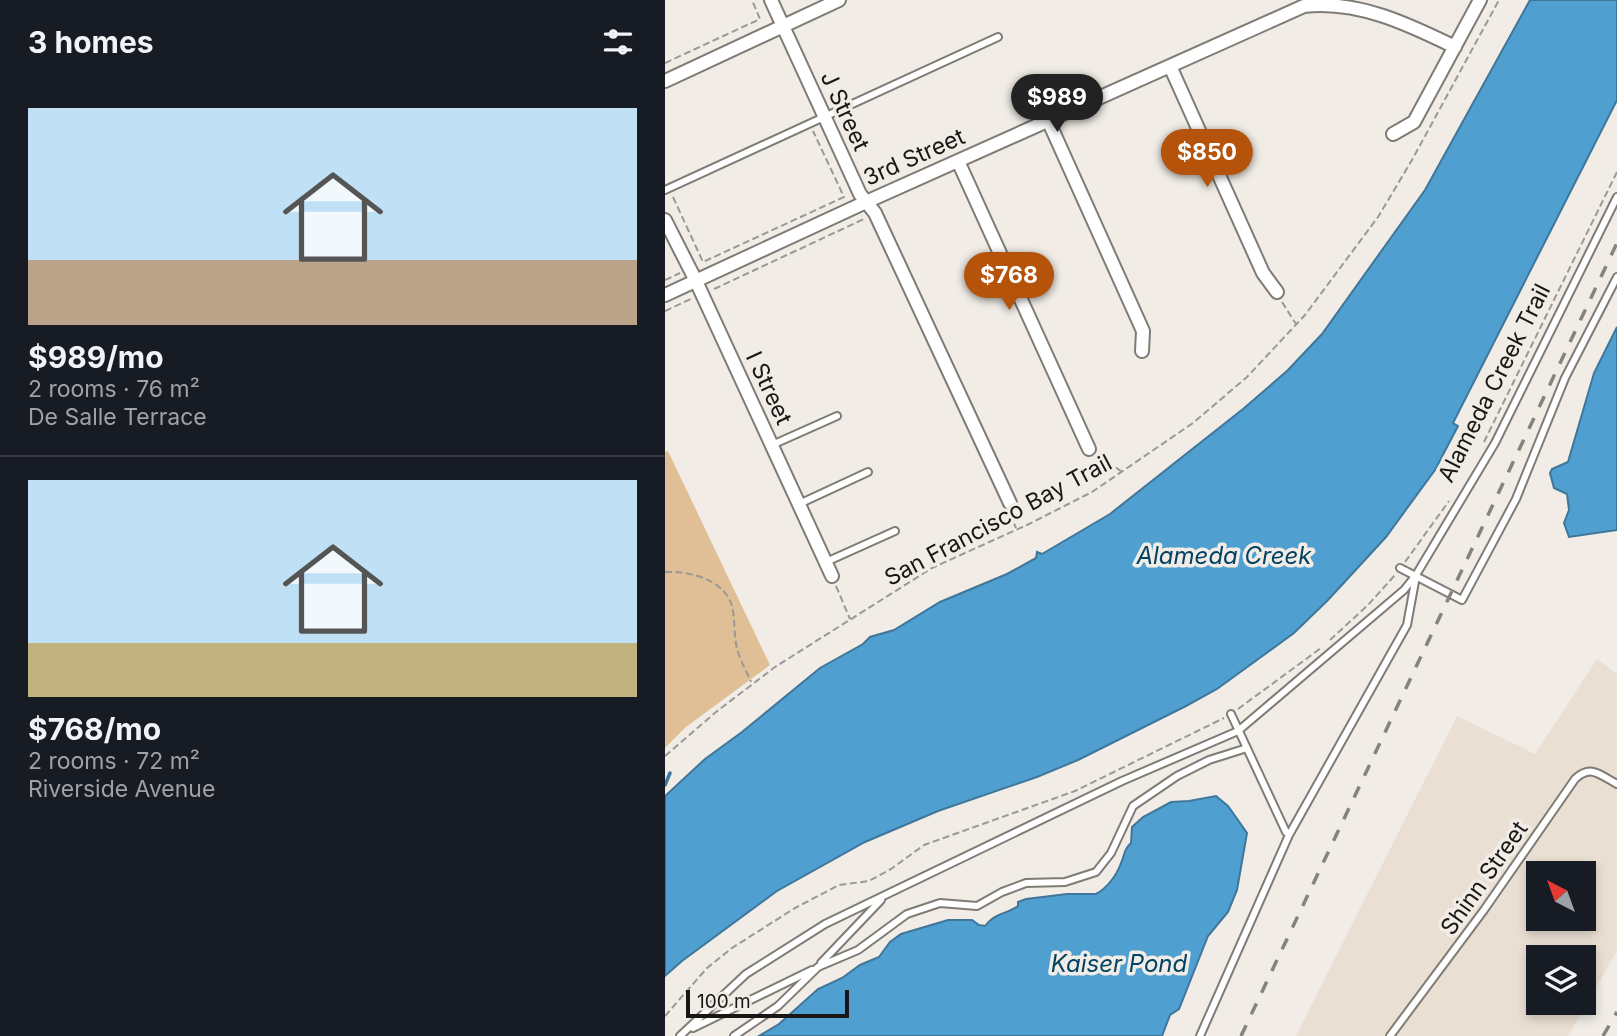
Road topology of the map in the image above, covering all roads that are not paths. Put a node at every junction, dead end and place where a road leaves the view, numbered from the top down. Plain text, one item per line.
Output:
1 (771, 0) edge
2 (839, 0) edge
3 (1480, 0) edge
4 (783, 26) junction
5 (998, 37) dead end
6 (1455, 47) junction
7 (1170, 66) junction
8 (665, 81) edge
9 (824, 117) junction
10 (1048, 120) junction
11 (1393, 134) dead end
12 (958, 160) junction
13 (667, 189) edge
14 (1617, 197) edge
15 (866, 202) junction
16 (665, 220) edge
17 (1617, 277) edge
18 (696, 281) junction
19 (1277, 292) road end
20 (665, 295) edge
21 (1142, 351) dead end
22 (837, 416) dead end
23 (772, 446) junction
24 (1089, 449) road end
25 (868, 472) dead end
26 (799, 503) junction
27 (1010, 503) road end
28 (895, 531) dead end
29 (826, 562) junction
30 (1400, 568) road end
31 (1416, 575) junction
32 (832, 576) road end
33 (1231, 714) road end
34 (1238, 731) junction
35 (1247, 748) junction
36 (1617, 784) edge
37 (1289, 835) junction
38 (884, 896) junction
39 (818, 967) junction
40 (683, 1034) edge
41 (734, 1036) edge
42 (1200, 1036) edge
43 (1390, 1036) edge

1 - 4 street, J Street
2 - 4 street
3 - 6 street
4 - 8 street
4 - 9 street, J Street
5 - 9 lane
6 - 7 street, 3rd Street
6 - 11 street
7 - 10 street, 3rd Street
7 - 19 street
9 - 13 lane
9 - 15 street, J Street
10 - 12 street, 3rd Street
10 - 21 street
12 - 15 street, 3rd Street
12 - 24 street
14 - 31 lane
15 - 18 street, 3rd Street
15 - 27 street, J Street
16 - 18 street, I Street
17 - 31 lane
18 - 20 street, 3rd Street
18 - 23 street, I Street
22 - 23 lane
23 - 26 street, I Street
25 - 26 lane
26 - 29 street, I Street
28 - 29 lane
29 - 32 street, I Street
30 - 31 lane
31 - 34 lane
31 - 37 lane
33 - 34 lane
34 - 35 lane
34 - 38 lane
35 - 37 lane
35 - 39 lane
36 - 43 lane, Shinn Street
37 - 42 lane
38 - 39 lane
38 - 40 lane
39 - 40 lane
39 - 41 lane

